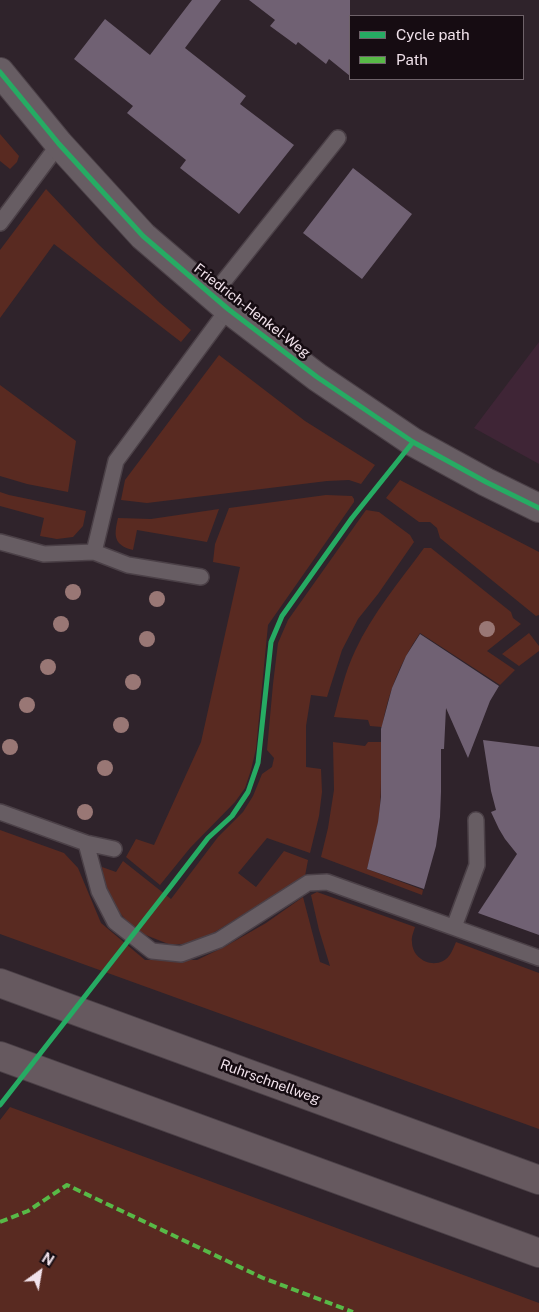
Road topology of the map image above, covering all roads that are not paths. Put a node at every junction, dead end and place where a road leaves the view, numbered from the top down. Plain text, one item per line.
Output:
1 (0, 72) edge
2 (338, 138) dead end
3 (59, 144) junction
4 (0, 223) edge
5 (220, 303) junction
6 (539, 508) edge
7 (0, 542) edge
8 (94, 552) junction
9 (201, 577) dead end
10 (0, 812) edge
11 (476, 820) dead end
12 (86, 842) junction
13 (114, 849) dead end
14 (454, 927) junction
15 (539, 958) edge
16 (0, 983) edge
17 (0, 1056) edge
18 (539, 1180) edge
19 (539, 1253) edge

1 - 3 street, Friedrich-Henkel-Weg
2 - 5 lane
3 - 4 lane
3 - 5 street, Friedrich-Henkel-Weg
5 - 6 street, Friedrich-Henkel-Weg
5 - 8 lane
7 - 8 lane
8 - 9 lane
10 - 12 lane
11 - 14 lane
12 - 13 lane
12 - 14 lane
14 - 15 lane
16 - 18 highway, Ruhrschnellweg
17 - 19 highway

